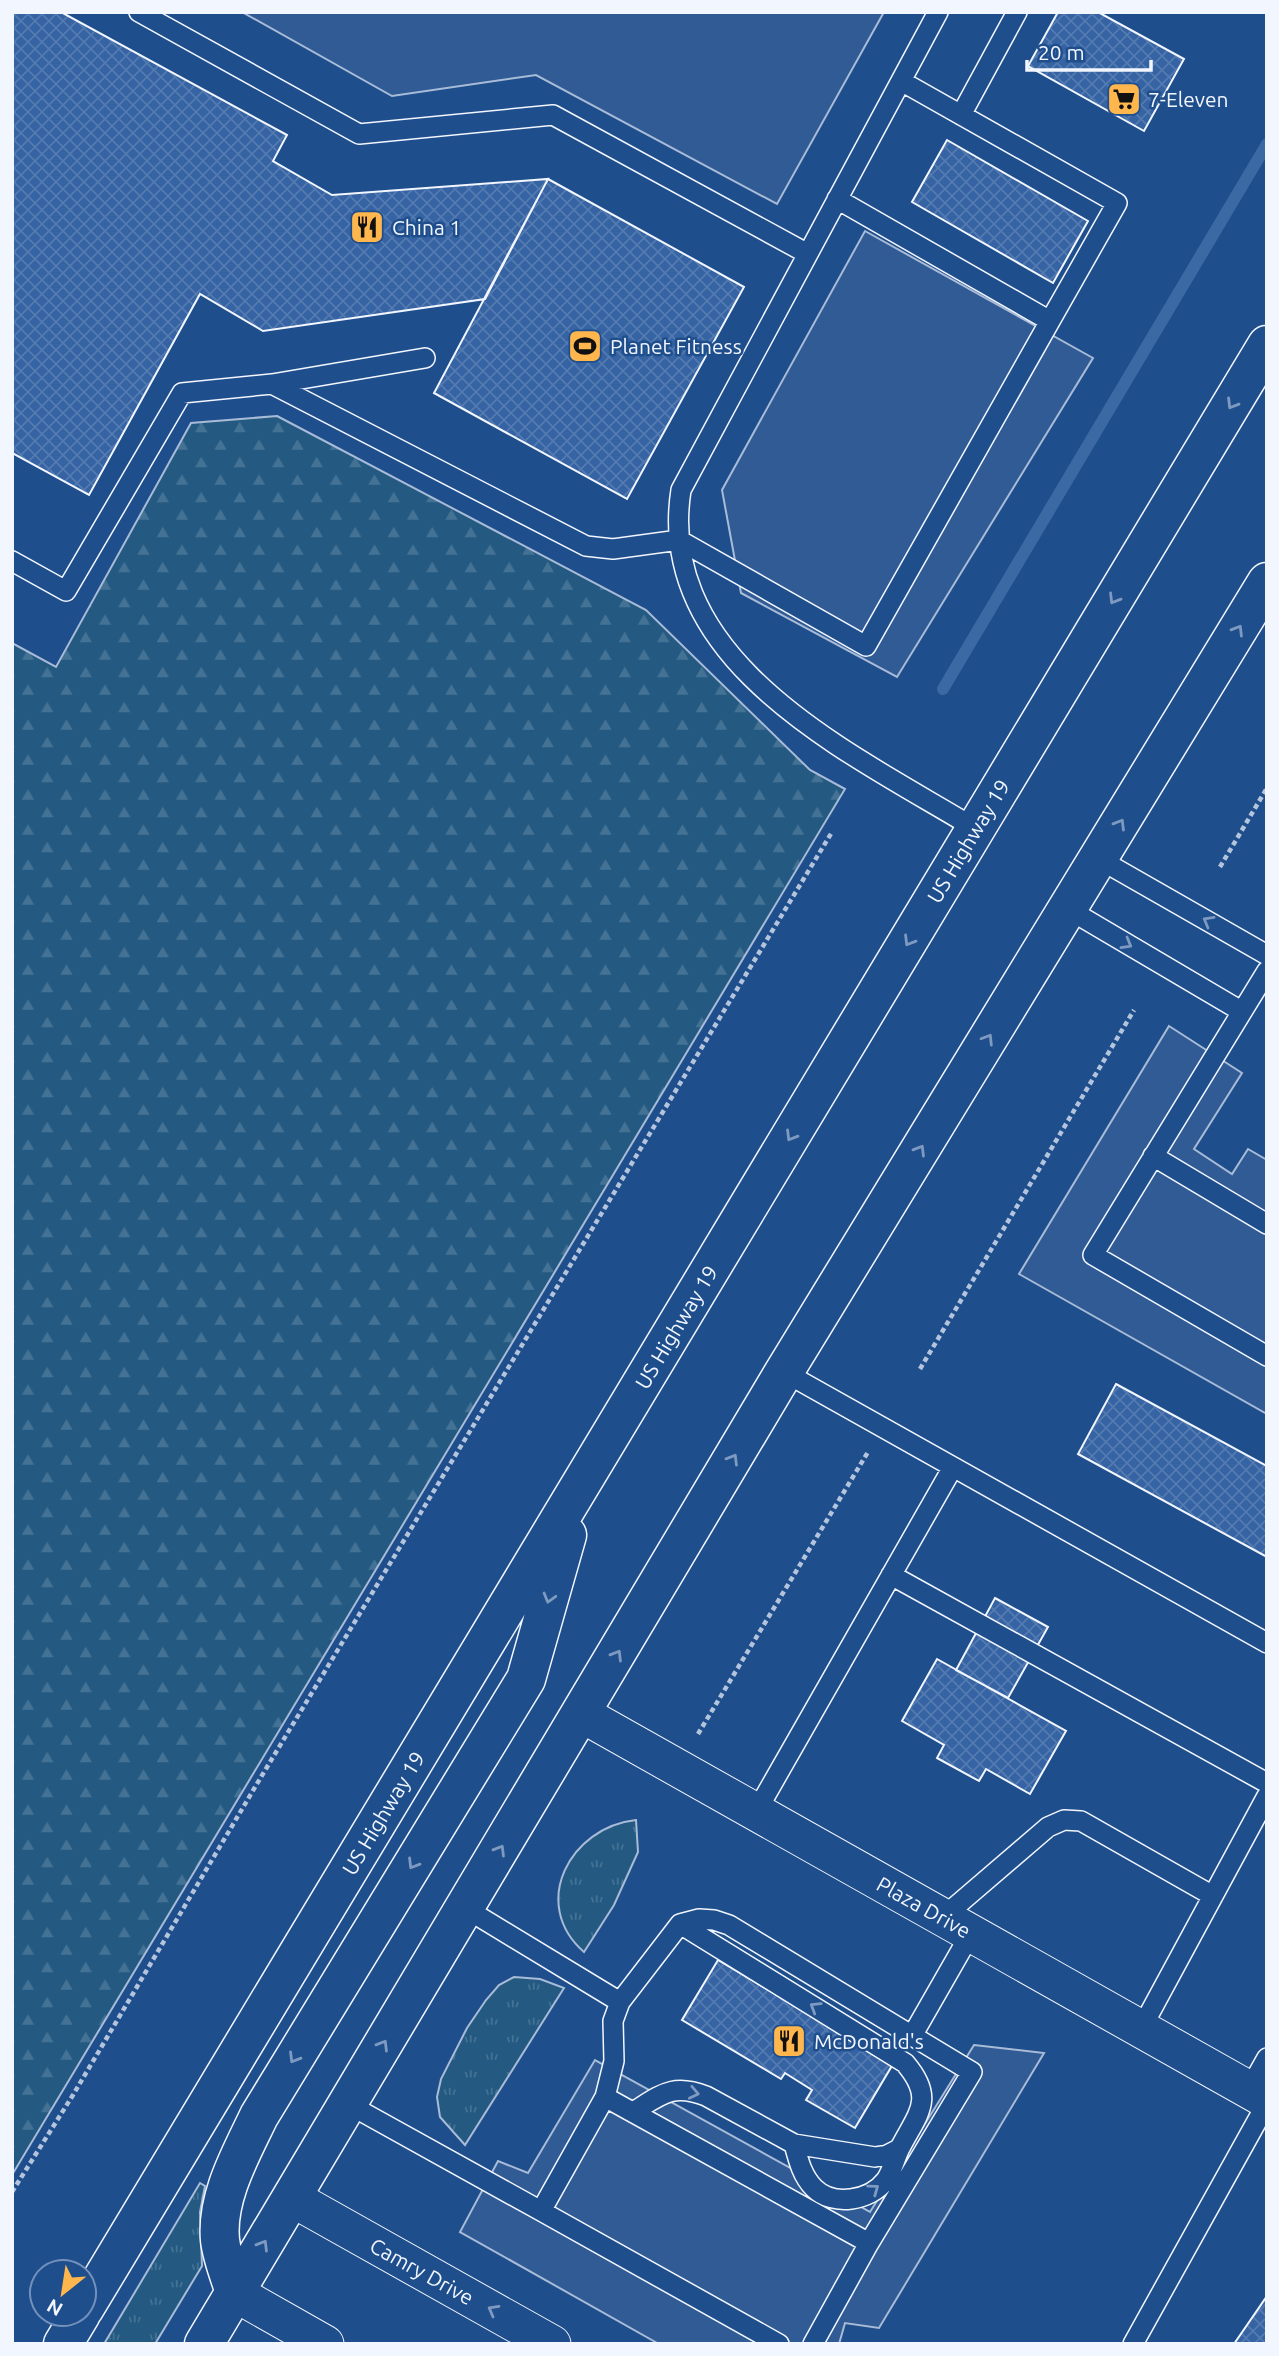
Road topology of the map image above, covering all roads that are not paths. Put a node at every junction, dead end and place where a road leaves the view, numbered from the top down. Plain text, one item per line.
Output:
1 (139, 12) edge
2 (939, 12) edge
3 (1017, 12) edge
4 (901, 81) junction
5 (961, 115) junction
6 (837, 199) junction
7 (808, 254) junction
8 (1050, 321) junction
9 (1267, 345) edge
10 (425, 358) dead end
11 (272, 384) junction
12 (679, 540) junction
13 (12, 561) edge
14 (1267, 582) edge
15 (976, 829) junction
16 (1099, 859) junction
17 (1068, 909) junction
18 (1267, 955) edge
19 (1267, 971) edge
20 (1241, 1011) junction
21 (1153, 1156) junction
22 (1267, 1224) edge
23 (1267, 1356) edge
24 (784, 1372) junction
25 (953, 1467) junction
26 (581, 1485) junction
27 (891, 1575) junction
28 (1267, 1643) edge
29 (582, 1714) junction
30 (1267, 1783) edge
31 (1267, 1796) edge
32 (756, 1812) junction
33 (1213, 1896) junction
34 (465, 1908) junction
35 (680, 1924) junction
36 (956, 1925) junction
37 (620, 2002) junction
38 (1141, 2029) junction
39 (912, 2036) junction
40 (1267, 2058) edge
41 (605, 2097) junction
42 (1261, 2098) edge
43 (348, 2104) junction
44 (632, 2112) junction
45 (794, 2144) junction
46 (899, 2149) junction
47 (292, 2198) junction
48 (541, 2211) junction
49 (869, 2243) junction
50 (98, 2286) edge
51 (235, 2293) junction
52 (73, 2328) edge
53 (63, 2344) edge
54 (204, 2344) edge
55 (325, 2344) edge
56 (552, 2344) edge
57 (779, 2344) edge
58 (813, 2344) edge
59 (1133, 2344) edge

1 - 7 lane
2 - 4 lane
3 - 5 lane
4 - 5 lane
4 - 6 lane
5 - 8 lane
6 - 7 lane
6 - 8 lane
7 - 12 lane
8 - 12 lane
9 -> 15 highway, US Highway 19
10 - 11 lane
11 - 12 lane
11 - 13 lane
12 - 15 lane
16 -> 14 highway
15 -> 26 highway, US Highway 19
16 - 17 highway
18 -> 16 lane
17 -> 20 lane
24 -> 17 highway
19 - 20 lane
20 - 21 lane
21 - 22 lane
21 - 23 lane
24 - 25 lane
29 -> 24 highway
25 - 27 lane
25 - 28 lane
26 - 50 highway, US Highway 19
26 -> 51 highway
27 - 30 lane
27 - 32 lane
29 - 32 street, Plaza Drive
34 -> 29 highway
31 - 33 lane
32 - 36 street, Plaza Drive
33 - 36 lane
33 - 38 lane
34 - 37 lane
43 -> 34 highway
35 - 37 lane
35 - 39 lane
46 -> 35 lane
36 - 38 street, Plaza Drive
36 - 39 lane
37 - 41 lane
38 - 42 street, Plaza Drive
39 - 49 lane
40 - 42 lane
41 - 44 lane
41 - 48 lane
42 - 59 lane
43 - 47 highway
43 - 48 lane
44 -> 45 lane
44 - 49 lane
45 - 46 lane
45 -> 46 lane
51 -> 47 highway
56 -> 47 street, Camry Drive
48 - 57 lane
49 - 58 lane
51 - 54 highway
51 - 55 street
52 - 53 highway

